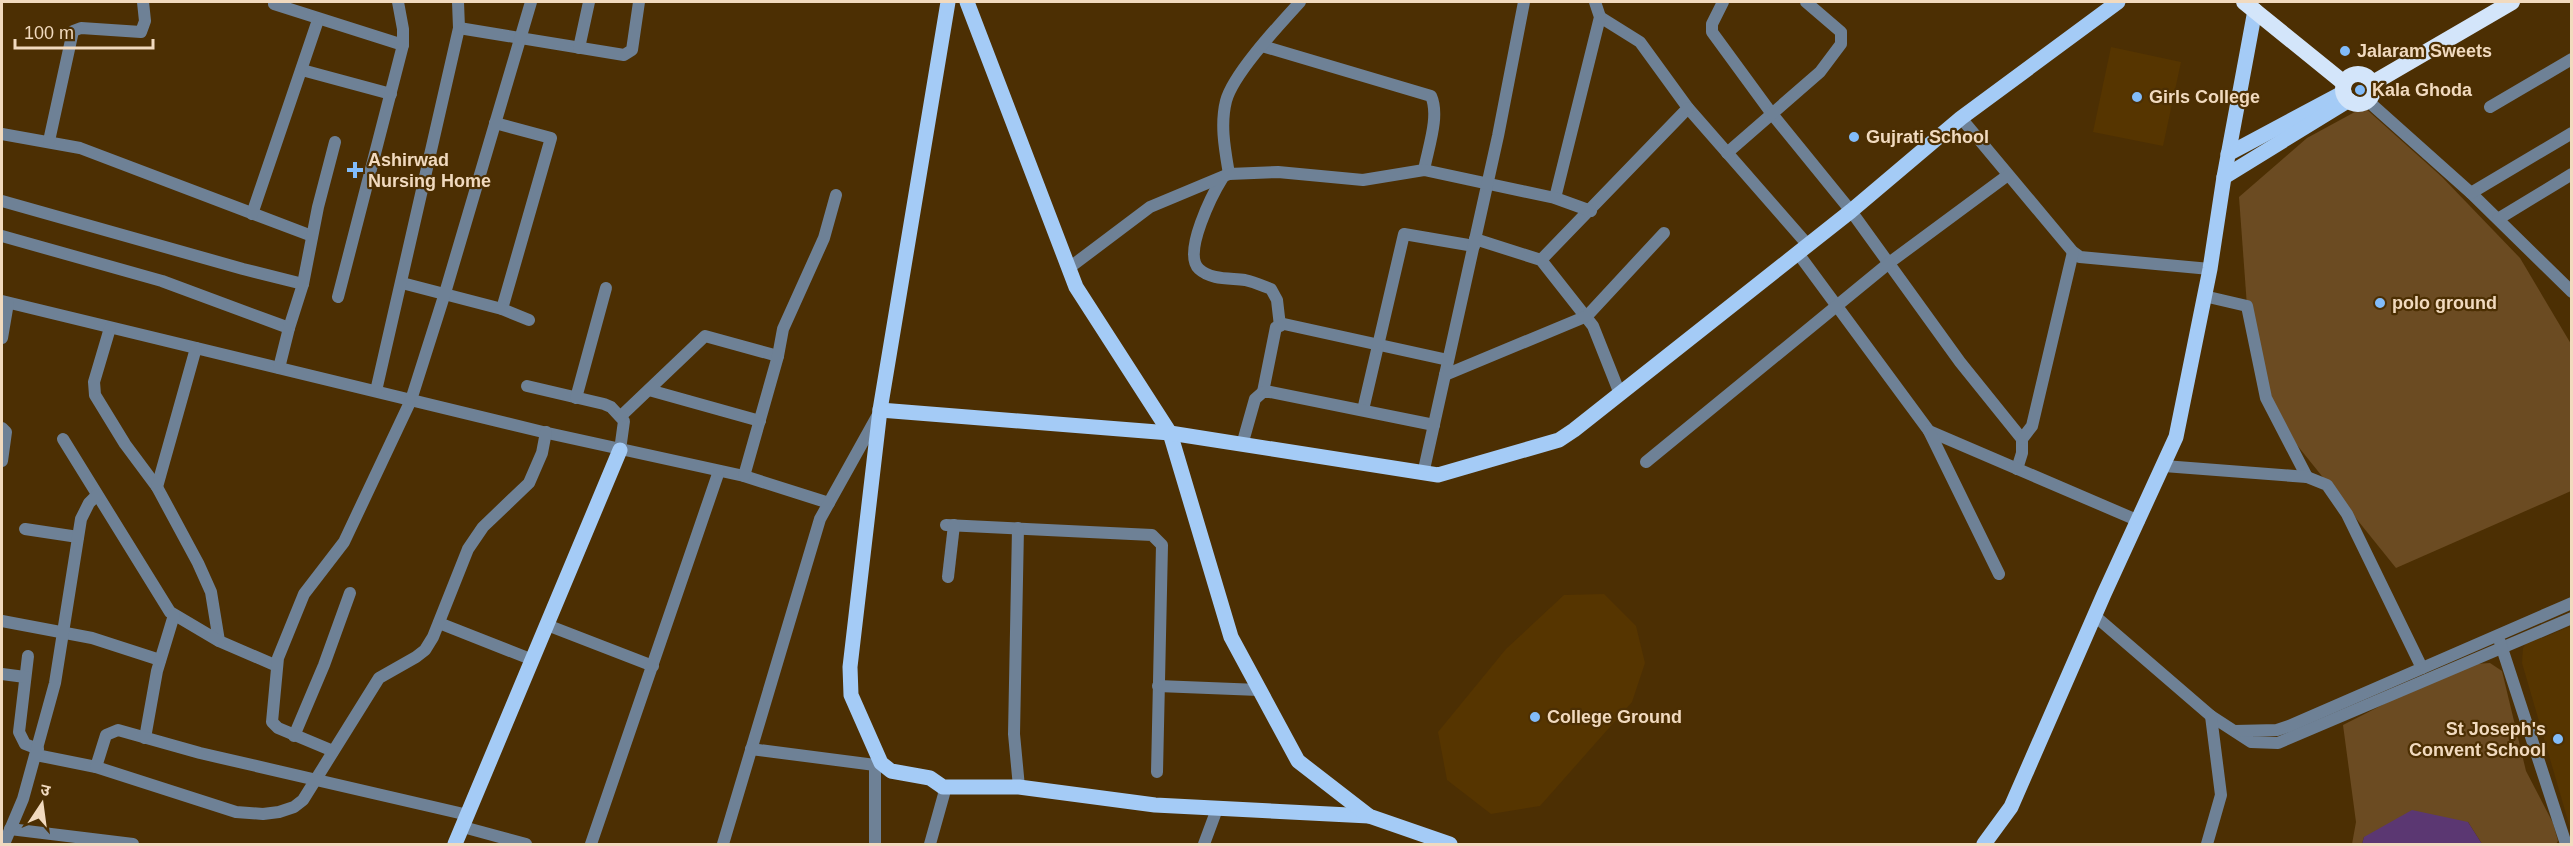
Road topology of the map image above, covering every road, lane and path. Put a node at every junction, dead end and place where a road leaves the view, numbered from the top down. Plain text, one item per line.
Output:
1 (143, 2) edge
2 (398, 2) edge
3 (458, 2) edge
4 (531, 2) edge
5 (589, 2) edge
6 (639, 2) edge
7 (948, 2) edge
8 (967, 2) edge
9 (1300, 2) edge
10 (1524, 2) edge
11 (1595, 2) edge
12 (1723, 2) edge
13 (2118, 2) edge
14 (2499, 2) edge
15 (2512, 2) edge
16 (274, 3) dead end
17 (1812, 3) edge
18 (2253, 4) edge
19 (1600, 17) junction
20 (318, 20) junction
21 (459, 28) junction
22 (520, 40) junction
23 (403, 45) junction
24 (1262, 46) junction
25 (579, 48) junction
26 (2571, 59) edge
27 (302, 70) junction
28 (2370, 80) junction
29 (2347, 88) junction
30 (391, 94) junction
31 (2368, 101) junction
32 (2490, 107) dead end
33 (1688, 108) junction
34 (1772, 114) junction
35 (1961, 118) junction
36 (495, 123) junction
37 (2571, 133) edge
38 (2, 134) edge
39 (49, 141) junction
40 (335, 142) dead end
41 (1727, 153) junction
42 (2228, 154) junction
43 (1424, 170) junction
44 (2571, 174) edge
45 (1226, 175) junction
46 (2008, 175) junction
47 (2224, 177) junction
48 (1487, 183) junction
49 (2471, 193) junction
50 (836, 195) dead end
51 (1555, 198) junction
52 (2, 201) edge
53 (1590, 211) junction
54 (1851, 211) junction
55 (252, 214) junction
56 (2498, 219) junction
57 (1665, 233) dead end
58 (2, 236) edge
59 (312, 236) junction
60 (1474, 242) junction
61 (1802, 248) junction
62 (2073, 252) junction
63 (1541, 260) junction
64 (1889, 263) junction
65 (1069, 268) junction
66 (2210, 269) junction
67 (402, 283) junction
68 (303, 284) junction
69 (606, 288) dead end
70 (2571, 292) edge
71 (445, 293) junction
72 (2204, 296) junction
73 (338, 297) dead end
74 (5, 302) edge
75 (1837, 307) junction
76 (502, 309) junction
77 (1587, 316) junction
78 (529, 320) dead end
79 (1280, 326) junction
80 (110, 328) junction
81 (289, 328) junction
82 (2, 338) edge
83 (1377, 345) junction
84 (196, 348) junction
85 (778, 356) junction
86 (1449, 360) junction
87 (279, 368) junction
88 (1445, 375) junction
89 (527, 386) dead end
90 (649, 390) junction
91 (376, 391) junction
92 (1263, 392) junction
93 (1620, 394) junction
94 (576, 398) junction
95 (411, 400) junction
96 (880, 410) junction
97 (1363, 410) junction
98 (621, 416) junction
99 (760, 421) junction
100 (1434, 425) junction
101 (2, 428) edge
102 (1929, 431) junction
103 (546, 432) junction
104 (1170, 433) junction
105 (63, 439) dead end
106 (2022, 439) junction
107 (1242, 445) junction
108 (620, 450) junction
109 (2, 461) edge
110 (1646, 462) dead end
111 (2164, 466) junction
112 (2018, 469) junction
113 (719, 471) junction
114 (1423, 474) junction
115 (744, 476) junction
116 (2307, 477) junction
117 (158, 487) junction
118 (97, 495) junction
119 (829, 502) junction
120 (2139, 521) junction
121 (1018, 528) junction
122 (25, 529) dead end
123 (78, 537) junction
124 (1999, 574) dead end
125 (948, 577) dead end
126 (350, 593) dead end
127 (2571, 603) edge
128 (174, 615) junction
129 (2095, 616) junction
130 (2571, 618) edge
131 (2, 621) edge
132 (439, 623) junction
133 (547, 625) junction
134 (64, 632) junction
135 (2498, 635) junction
136 (219, 641) junction
137 (2501, 648) junction
138 (28, 656) dead end
139 (160, 660) junction
140 (533, 660) junction
141 (277, 666) junction
142 (654, 666) junction
143 (2422, 668) junction
144 (2, 674) edge
145 (25, 677) junction
146 (1158, 686) junction
147 (1260, 690) junction
148 (2211, 716) junction
149 (2235, 731) junction
150 (294, 736) junction
151 (145, 738) junction
152 (751, 749) junction
153 (333, 751) junction
154 (37, 752) junction
155 (878, 764) junction
156 (96, 767) junction
157 (1157, 772) dead end
158 (316, 781) junction
159 (943, 787) junction
160 (1019, 787) junction
161 (1217, 809) junction
162 (1369, 816) junction
163 (465, 821) junction
164 (10, 829) junction
165 (4, 844) edge
166 (133, 844) edge
167 (455, 844) edge
168 (525, 844) edge
169 (591, 844) edge
170 (723, 844) edge
171 (875, 844) edge
172 (930, 844) edge
173 (1203, 844) edge
174 (1450, 844) edge
175 (1984, 844) edge
176 (2207, 844) edge
177 (2566, 844) edge

1 - 39 street
2 - 23 street
3 - 21 street
4 - 22 street
5 - 25 street
6 - 25 street
7 - 96 main road
8 - 65 main road
9 - 24 street
10 - 48 street
11 - 19 street
12 - 34 street
13 - 35 main road
14 - 28 highway
15 - 28 highway
16 - 20 street
17 - 34 street
18 - 29 highway
18 - 42 main road
19 - 33 street
19 - 51 street
20 - 23 street
20 - 27 street
21 - 22 street
21 - 67 street
22 - 25 street
22 - 36 street
23 - 30 street
24 - 43 street
24 - 45 street
26 - 32 street
27 - 30 street
27 - 55 street
28 - 29 highway
28 - 31 highway
29 - 31 highway
29 - 42 main road
29 - 47 main road
30 - 73 street
31 - 49 street
33 - 41 street
33 - 53 street
34 - 41 street
34 - 54 street
35 - 46 street
35 - 54 main road
36 - 71 street
36 - 76 street
37 - 49 street
38 - 39 street
39 - 55 street
40 - 59 street
41 - 61 street
42 - 47 main road
43 - 45 street
43 - 48 street
44 - 56 street
45 - 65 street
45 - 79 street
46 - 62 street
46 - 64 street
47 - 66 main road
48 - 51 street
48 - 60 street
49 - 56 street
50 - 85 street
51 - 53 street
52 - 68 street
53 - 63 street
54 - 61 main road
54 - 64 street
55 - 59 street
56 - 70 street
57 - 77 street
58 - 81 street
59 - 68 street
60 - 63 street
60 - 83 street
60 - 86 street
61 - 75 street
61 - 93 main road
62 - 66 street
62 - 106 street
63 - 77 street
64 - 75 street
64 - 106 street
65 - 104 main road
66 - 72 main road
67 - 71 street
67 - 91 street
68 - 81 street
69 - 94 street
71 - 76 street
71 - 95 street
72 - 111 main road
72 - 116 street
74 - 80 street
74 - 82 street
75 - 102 street
75 - 110 street
76 - 78 street
77 - 88 street
77 - 93 street
79 - 83 street
79 - 92 street
80 - 84 street
80 - 117 street
81 - 87 street
83 - 86 street
83 - 97 street
84 - 87 street
84 - 117 street
85 - 90 street
85 - 99 street
86 - 88 street
87 - 91 street
88 - 100 street
89 - 94 street
90 - 98 street
90 - 99 street
91 - 95 street
92 - 97 street
92 - 107 street
93 - 114 main road
94 - 98 street
95 - 103 street
95 - 141 street
96 - 104 main road
96 - 119 street
96 - 155 main road
97 - 100 street
98 - 108 street
99 - 115 street
100 - 114 street
101 - 109 street
102 - 112 street
102 - 124 street
103 - 108 street
103 - 132 street
104 - 107 main road
104 - 147 main road
105 - 118 street
106 - 112 street
107 - 114 main road
108 - 113 street
108 - 133 main road
111 - 116 street
111 - 120 main road
112 - 120 street
113 - 115 street
113 - 142 street
115 - 119 street
116 - 143 street
117 - 136 street
118 - 123 street
118 - 128 street
119 - 152 street
120 - 129 main road
121 - 125 street
121 - 146 street
121 - 160 street
122 - 123 street
123 - 134 street
126 - 150 street
127 - 135 street
128 - 136 street
128 - 139 street
129 - 148 street
129 - 175 main road
130 - 137 street
131 - 134 street
132 - 140 street
132 - 153 street
133 - 140 main road
133 - 142 street
134 - 139 street
134 - 154 street
135 - 137 street
135 - 143 street
136 - 141 street
137 - 149 street
137 - 177 street
138 - 145 street
139 - 151 street
140 - 163 main road
141 - 150 street
142 - 169 street
143 - 149 street
144 - 145 street
145 - 154 street
146 - 147 street
146 - 157 street
147 - 162 main road
148 - 149 street
148 - 176 street
150 - 153 street
151 - 156 street
151 - 158 street
152 - 155 street
152 - 170 street
153 - 158 street
154 - 156 street
154 - 164 street
155 - 159 main road
155 - 171 street
156 - 158 street
158 - 163 street
159 - 160 main road
159 - 172 street
160 - 161 main road
161 - 162 main road
161 - 173 street
162 - 174 main road
163 - 167 main road
163 - 168 street
164 - 165 street
164 - 166 street

